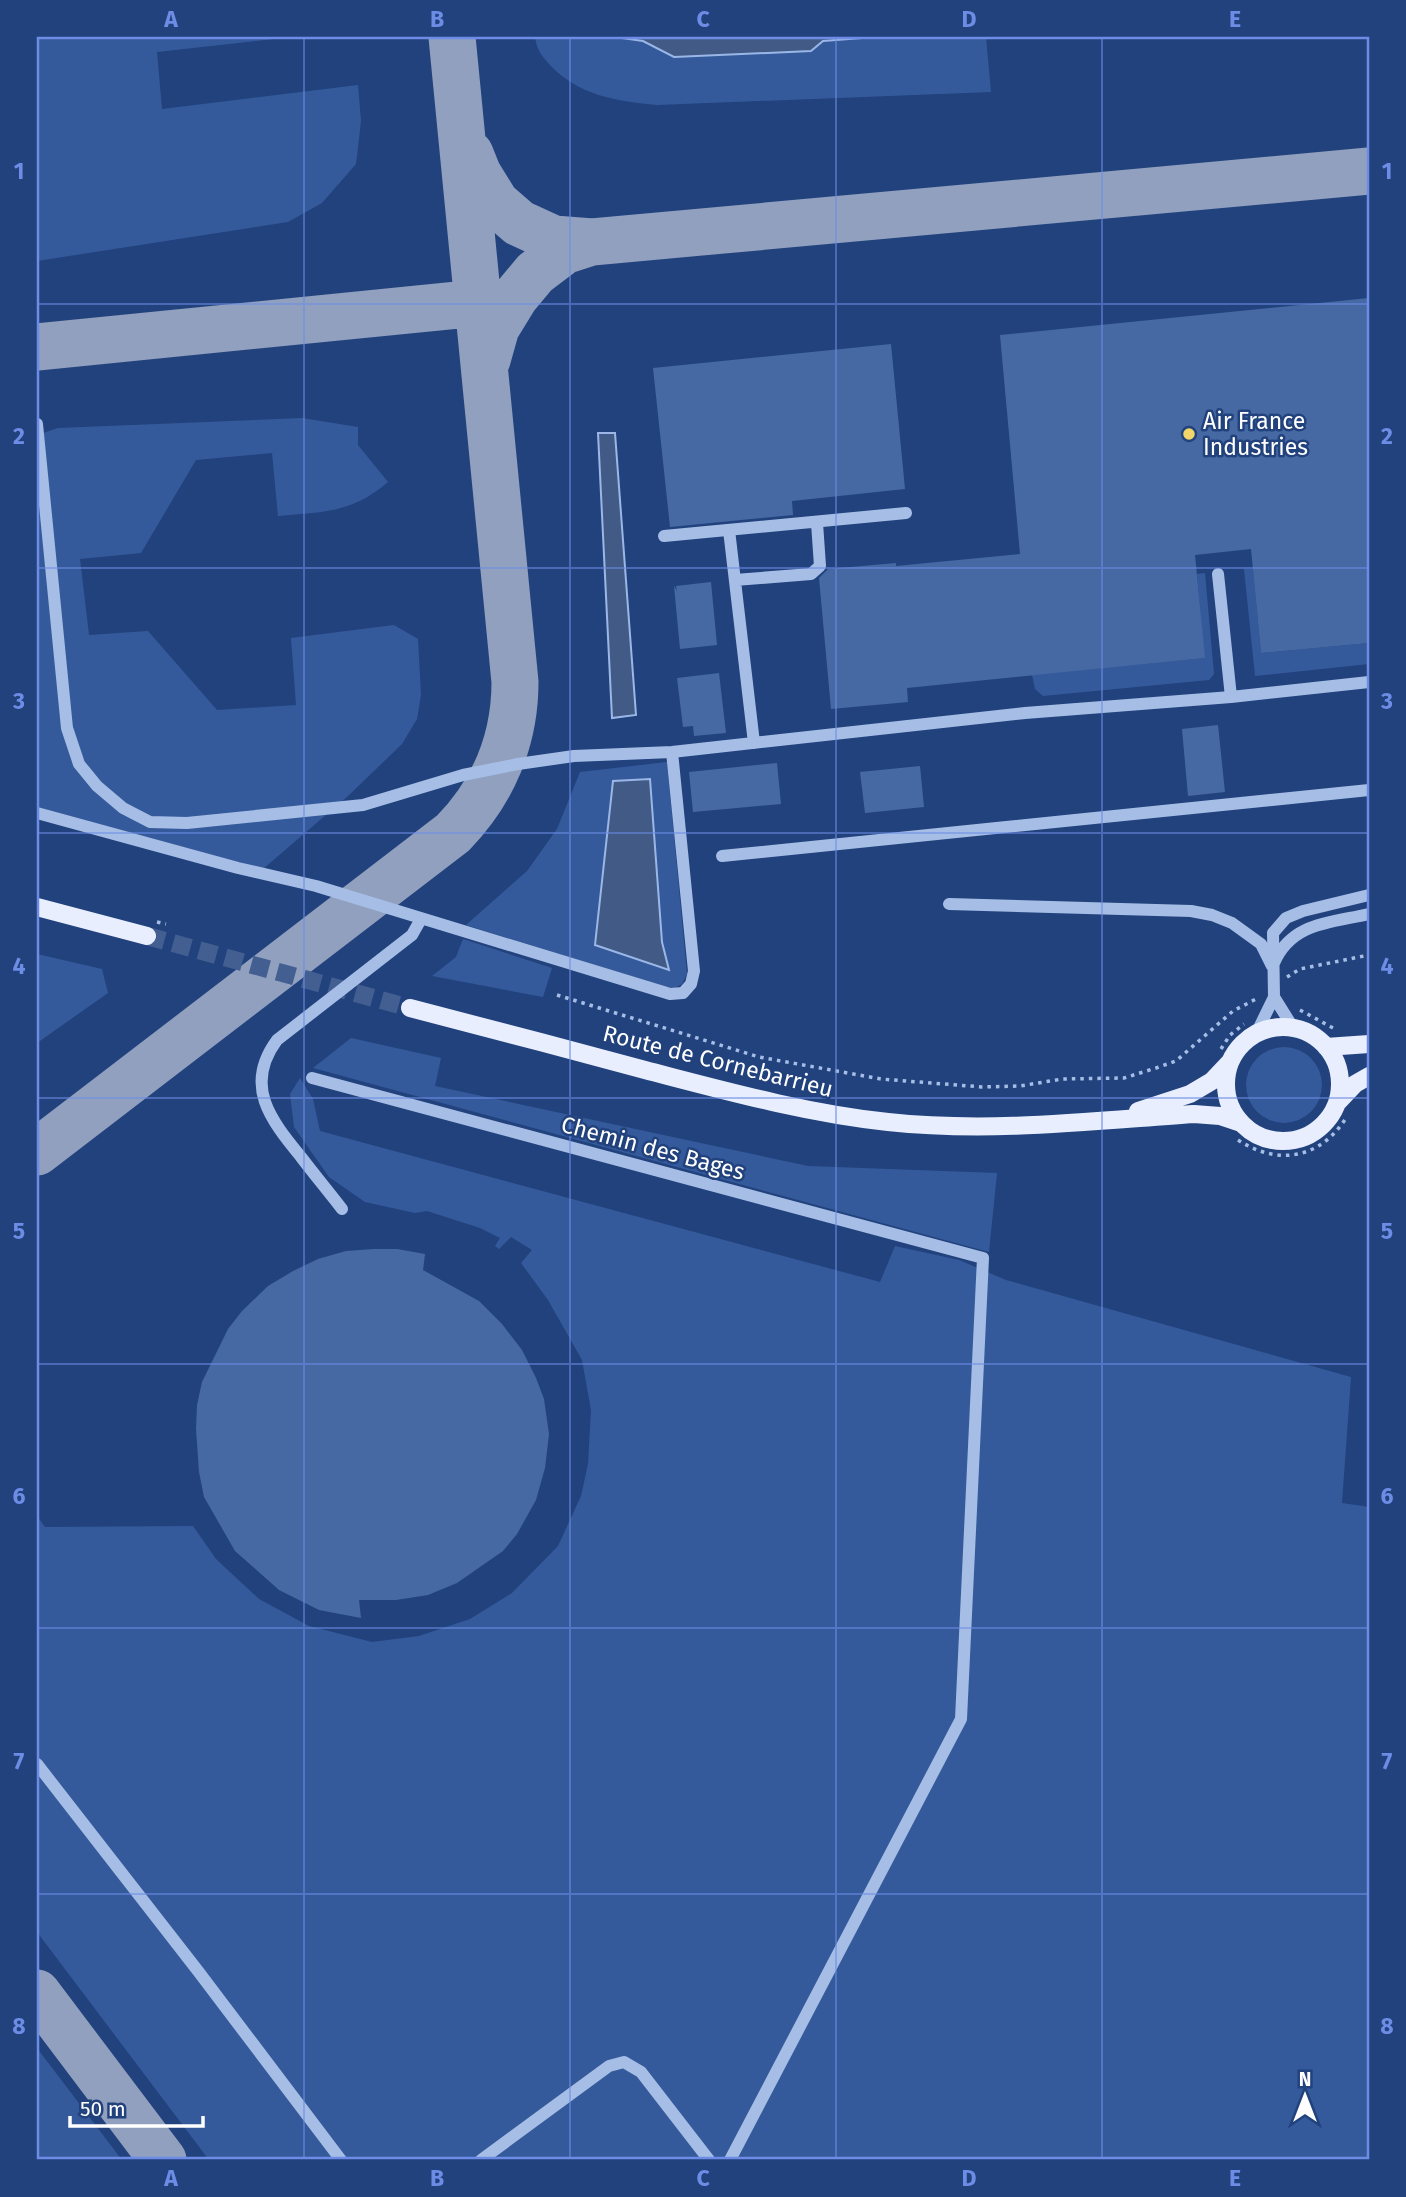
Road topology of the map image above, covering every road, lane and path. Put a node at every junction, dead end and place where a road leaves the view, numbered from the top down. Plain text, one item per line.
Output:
1 (37, 424) edge
2 (906, 513) dead end
3 (817, 523) junction
4 (729, 530) junction
5 (664, 536) dead end
6 (1218, 574) dead end
7 (735, 580) junction
8 (1369, 682) edge
9 (1231, 697) junction
10 (754, 743) junction
11 (672, 752) junction
12 (1369, 790) edge
13 (37, 813) edge
14 (722, 856) dead end
15 (1369, 895) edge
16 (948, 904) dead end
17 (37, 907) edge
18 (1369, 915) edge
19 (421, 919) junction
20 (147, 936) tunnel mouth
21 (1369, 955) edge
22 (1272, 967) junction
23 (1284, 980) dead end
24 (557, 995) dead end
25 (1274, 998) junction
26 (410, 1007) tunnel mouth
27 (1258, 1007) dead end
28 (1252, 1028) junction
29 (1294, 1028) junction
30 (1339, 1030) dead end
31 (1369, 1044) edge
32 (1326, 1047) junction
33 (1224, 1058) junction
34 (1369, 1076) edge
35 (312, 1078) dead end
36 (1343, 1108) junction
37 (1104, 1120) junction
38 (1237, 1129) junction
39 (342, 1209) dead end
40 (37, 1764) edge
41 (341, 2160) edge
42 (481, 2160) edge
43 (709, 2160) edge
44 (730, 2160) edge

1 - 11 street
2 - 3 street
3 - 4 street
3 - 7 street
4 - 5 street
4 - 7 street
6 - 9 street
7 - 10 street
8 - 9 street
9 - 10 street
10 - 11 street
11 - 19 street
12 - 14 street
13 - 19 street
15 - 22 street
16 - 22 street
17 - 20 main road
18 - 22 street
19 - 39 street
21 - 23 path
22 - 25 street
24 - 27 path
25 - 28 street
25 - 29 street
25 - 30 path
26 - 37 main road, Route de Cornebarrieu
28 - 29 main road
28 - 33 main road
28 - 33 path
29 - 32 main road
31 - 32 main road
32 - 36 main road
33 - 37 main road, Route de Cornebarrieu
33 - 38 main road
34 - 36 main road
35 - 44 street, Chemin des Bages
36 - 38 main road
36 - 38 path
37 - 38 main road, Route de Cornebarrieu
40 - 41 street
42 - 43 street

